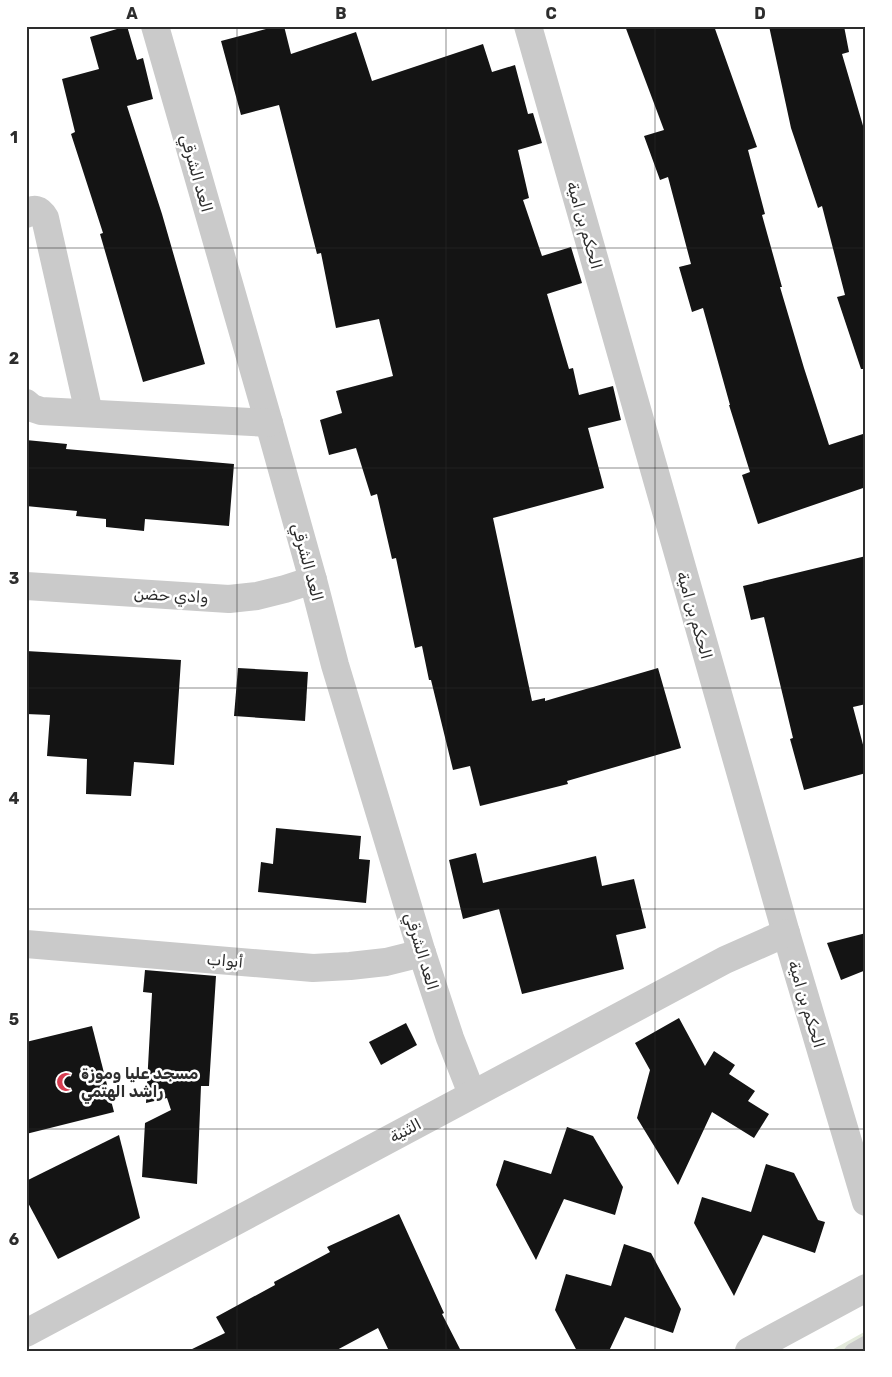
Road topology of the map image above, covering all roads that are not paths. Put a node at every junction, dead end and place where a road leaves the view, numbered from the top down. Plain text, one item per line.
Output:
1 (155, 26) edge
2 (528, 26) edge
3 (26, 214) edge
4 (26, 403) edge
5 (89, 413) junction
6 (269, 423) junction
7 (313, 580) junction
8 (26, 586) edge
9 (786, 933) junction
10 (26, 944) edge
11 (422, 953) junction
12 (472, 1094) junction
13 (866, 1202) edge
14 (866, 1288) edge
15 (26, 1333) edge
16 (866, 1344) edge
17 (749, 1351) edge
18 (852, 1351) edge

1 - 6 street, العد الشرقي
2 - 9 street, الحكم بن امية
3 - 5 street
4 - 5 street
5 - 6 street
6 - 7 street, العد الشرقي
7 - 8 street, وادي حضن
7 - 11 street, العد الشرقي
9 - 12 street, الثنية
9 - 13 street, الحكم بن امية
10 - 11 street, أبواب
11 - 12 street, العد الشرقي
12 - 15 street, الثنية
14 - 17 street
16 - 18 lane

